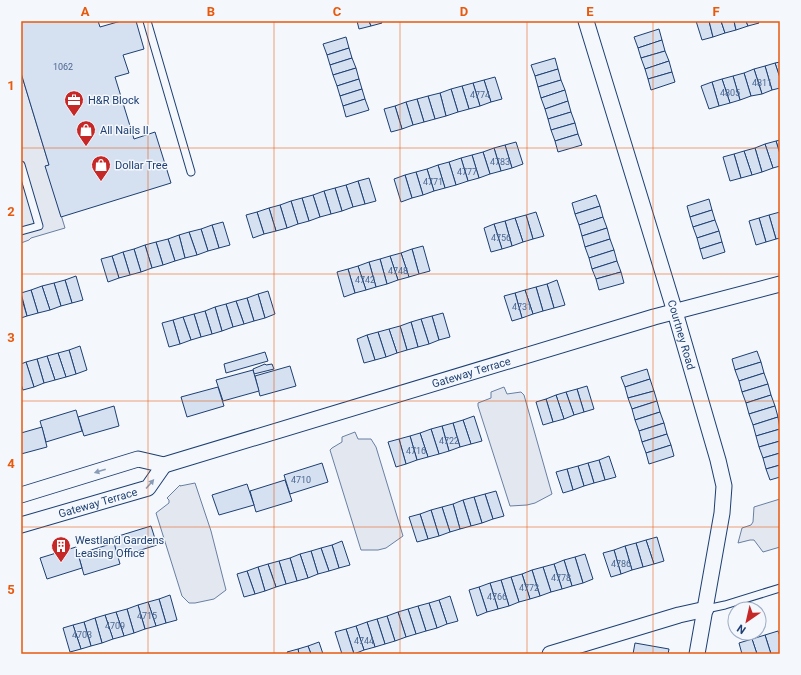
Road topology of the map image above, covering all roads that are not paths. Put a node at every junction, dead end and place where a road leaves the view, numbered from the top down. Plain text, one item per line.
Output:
1 (147, 21) edge
2 (586, 21) edge
3 (21, 165) edge
4 (191, 172) dead end
5 (24, 189) edge
6 (21, 231) edge
7 (780, 284) edge
8 (675, 312) junction
9 (164, 466) junction
10 (21, 495) edge
11 (21, 526) edge
12 (780, 588) edge
13 (706, 609) junction
14 (550, 654) edge
15 (697, 654) edge

1 - 4 lane
2 - 8 street, Courtney Road
3 - 5 lane
5 - 6 lane
7 - 8 street, Gateway Terrace
8 - 9 street, Gateway Terrace
8 - 13 street, Courtney Road
9 -> 10 street
11 -> 9 street, Gateway Terrace
12 - 13 lane
13 - 14 street
13 - 15 street, Courtney Road

